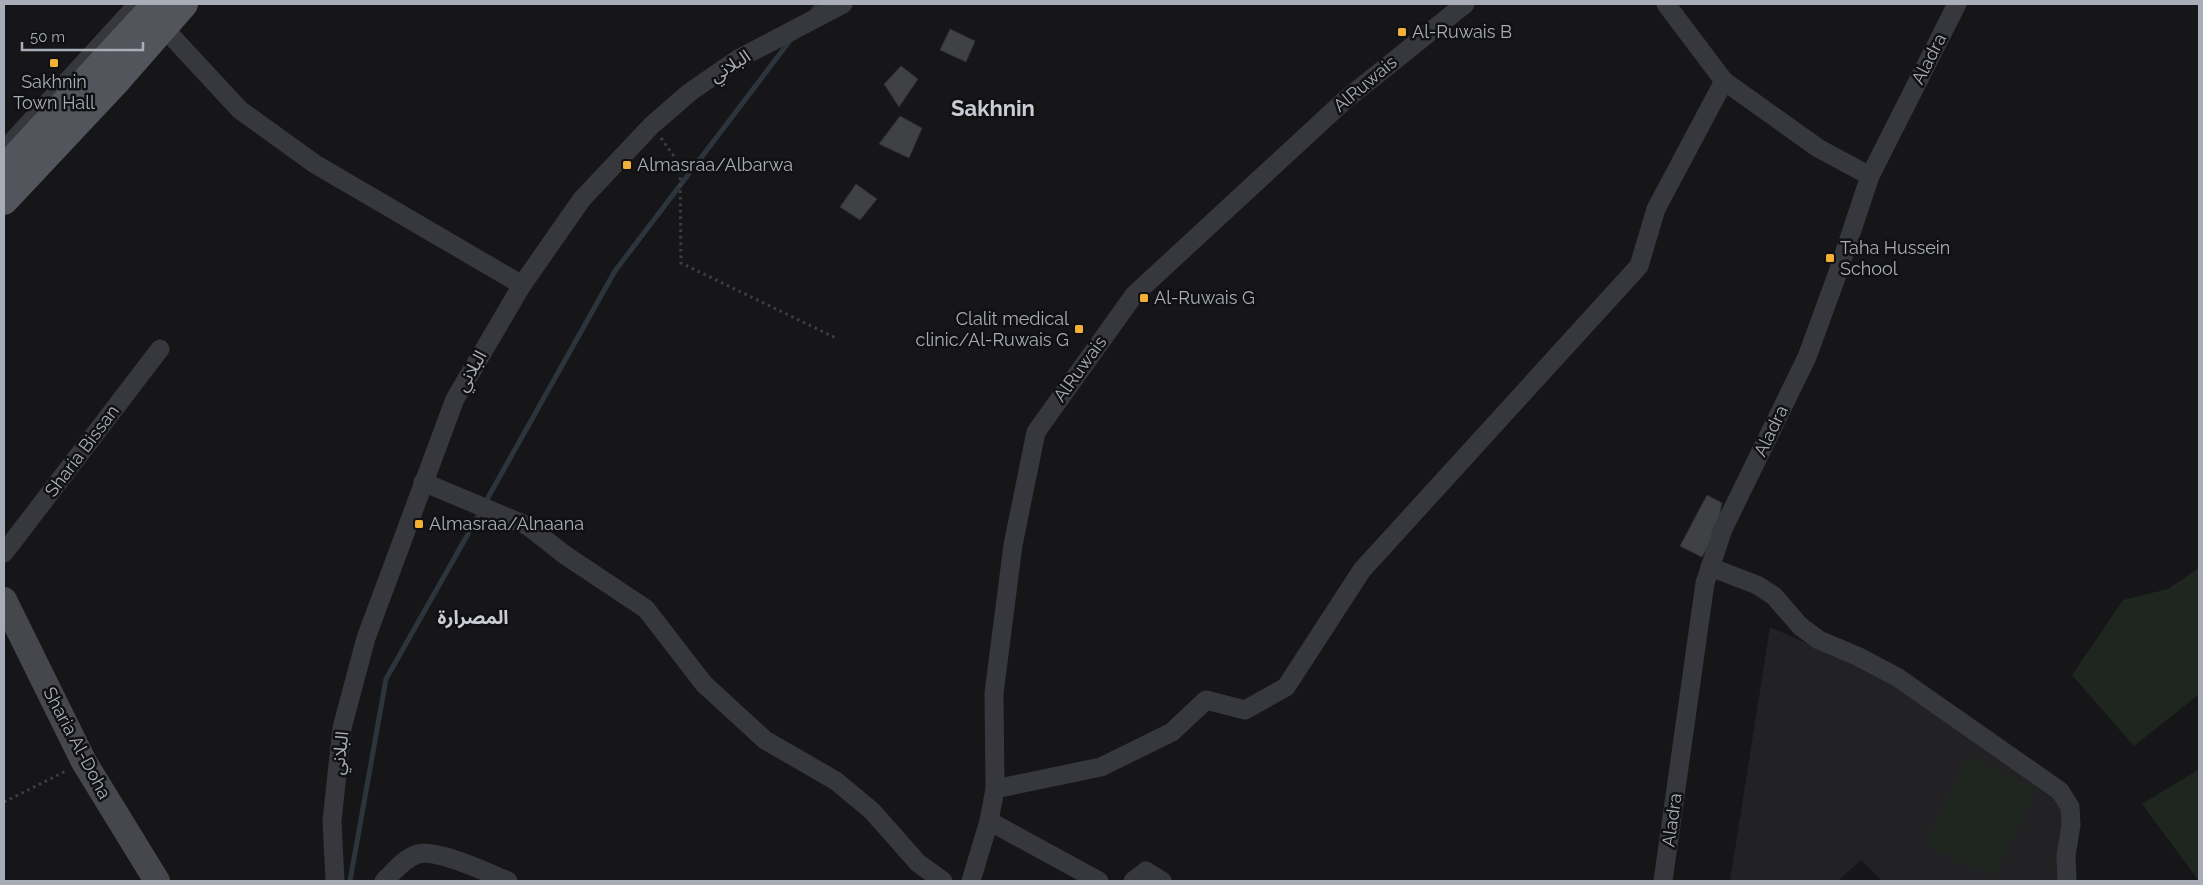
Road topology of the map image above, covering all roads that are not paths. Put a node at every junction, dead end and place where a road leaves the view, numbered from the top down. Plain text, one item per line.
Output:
1 (131, 4) edge
2 (184, 4) edge
3 (843, 4) edge
4 (1465, 4) edge
5 (1666, 4) edge
6 (1957, 4) edge
7 (160, 15) edge
8 (1724, 80) junction
9 (4, 143) edge
10 (4, 169) edge
11 (1870, 176) junction
12 (4, 201) edge
13 (522, 285) junction
14 (160, 349) dead end
15 (423, 482) junction
16 (4, 552) edge
17 (1710, 567) junction
18 (4, 600) edge
19 (995, 789) junction
20 (989, 821) junction
21 (157, 881) edge
22 (335, 881) edge
23 (384, 881) edge
24 (508, 881) edge
25 (943, 881) edge
26 (971, 881) edge
27 (1099, 881) edge
28 (1133, 881) edge
29 (1162, 881) edge
30 (1663, 881) edge
31 (2067, 881) edge

1 - 9 lane
2 - 7 main road
3 - 13 street, البلاني
4 - 19 street, AlRuwais
5 - 8 street
6 - 11 street, Aladra
7 - 10 main road
7 - 12 main road
7 - 13 street
8 - 11 street
8 - 19 street
11 - 17 street, Aladra
13 - 15 street, البلاني
14 - 16 street, Sharia Bissan
15 - 22 street, البلاني
15 - 25 street
17 - 30 street, Aladra
17 - 31 street
18 - 21 street, Sharia Al-Doha
19 - 20 street, AlRuwais
20 - 26 street, AlRuwais
20 - 27 street
23 - 24 street
28 - 29 street

